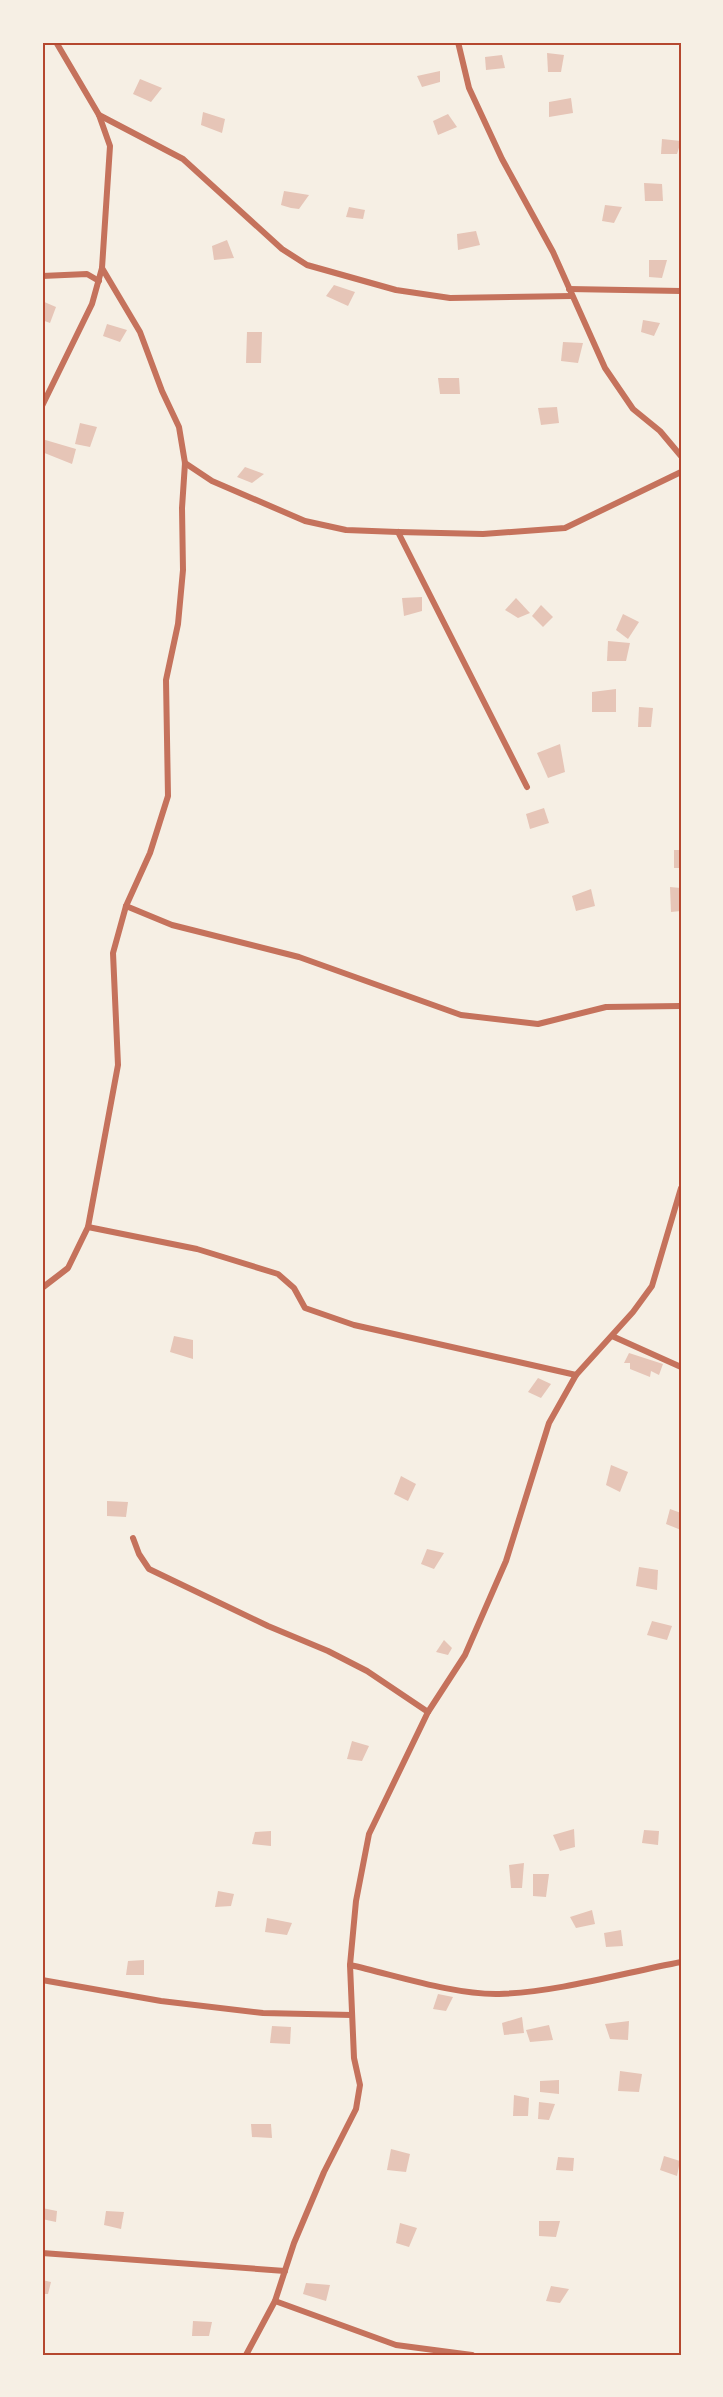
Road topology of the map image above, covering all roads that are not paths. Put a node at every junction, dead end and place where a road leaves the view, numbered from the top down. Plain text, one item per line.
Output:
1 (56, 42) edge
2 (458, 42) edge
3 (99, 115) junction
4 (102, 268) junction
5 (42, 276) edge
6 (99, 281) junction
7 (569, 289) junction
8 (681, 291) edge
9 (572, 296) junction
10 (42, 406) edge
11 (681, 456) edge
12 (185, 463) junction
13 (681, 472) edge
14 (398, 532) junction
15 (527, 787) dead end
16 (126, 906) junction
17 (681, 1006) edge
18 (681, 1188) edge
19 (88, 1227) junction
20 (42, 1288) edge
21 (612, 1336) junction
22 (681, 1367) edge
23 (576, 1375) junction
24 (133, 1538) dead end
25 (428, 1712) junction
26 (681, 1962) edge
27 (350, 1965) junction
28 (42, 1980) edge
29 (352, 2015) junction
30 (42, 2253) edge
31 (285, 2271) junction
32 (275, 2301) junction
33 (246, 2355) edge
34 (472, 2355) edge

1 - 3 street
2 - 7 street
3 - 4 street
3 - 9 street
4 - 6 street
4 - 12 street
5 - 6 street
6 - 10 street
7 - 8 street
7 - 9 street
9 - 11 street
12 - 14 street
12 - 16 street
13 - 14 street
14 - 15 street
16 - 17 street
16 - 19 street
18 - 21 street
19 - 20 street
19 - 23 street
21 - 22 street
21 - 23 street
23 - 25 street
24 - 25 street
25 - 27 street
26 - 27 street
27 - 29 street
28 - 29 street
29 - 31 street
30 - 31 street
31 - 32 street
32 - 33 street
32 - 34 street

